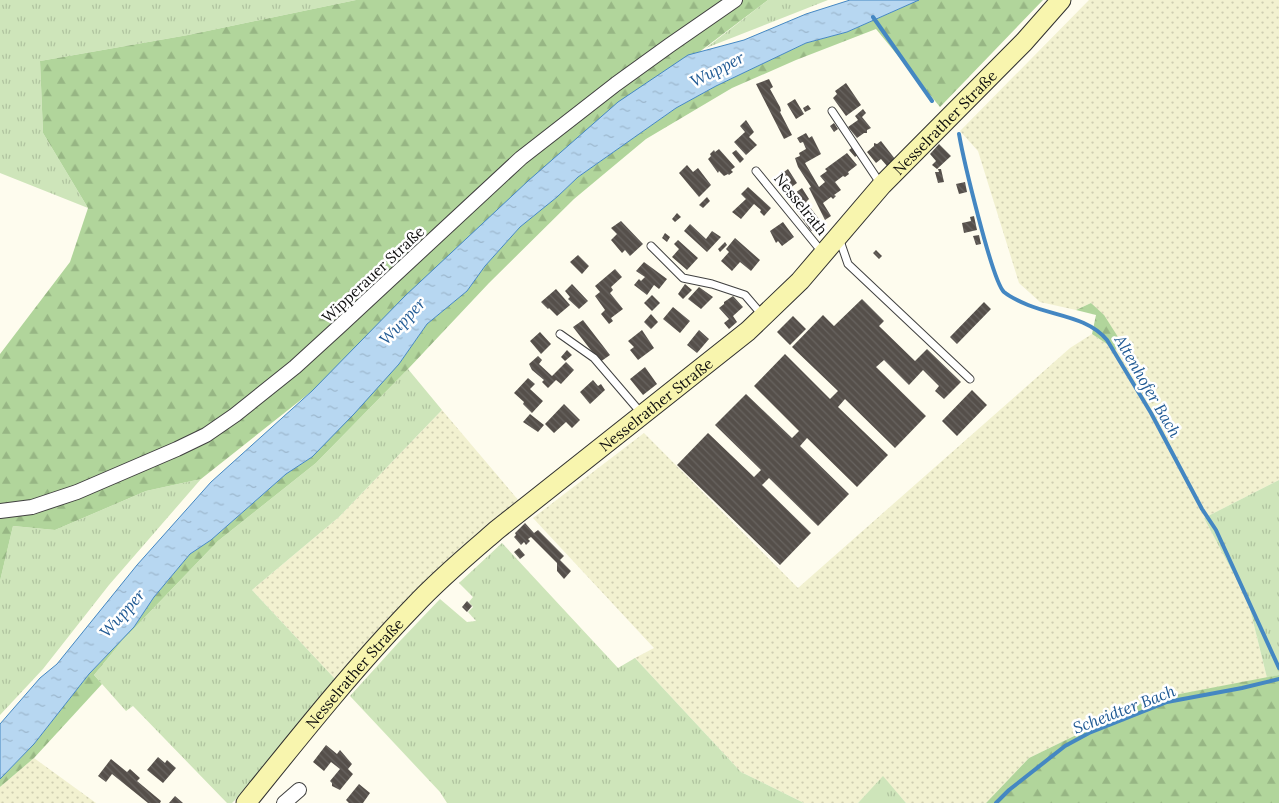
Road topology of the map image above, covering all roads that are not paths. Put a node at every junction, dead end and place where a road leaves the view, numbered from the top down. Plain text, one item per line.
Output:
1 (736, 0) edge
2 (1062, 0) edge
3 (832, 111) dead end
4 (756, 171) dead end
5 (882, 185) junction
6 (838, 237) junction
7 (651, 246) dead end
8 (824, 255) junction
9 (763, 316) junction
10 (560, 334) dead end
11 (970, 379) dead end
12 (642, 415) junction
13 (0, 511) edge
14 (299, 790) dead end
15 (246, 803) edge
16 (284, 803) edge

1 - 13 street, Wipperauer Straße
2 - 5 main road, Nesselrather Straße
3 - 5 lane
4 - 8 lane, Nesselrath
5 - 6 main road, Nesselrather Straße
6 - 8 main road, Nesselrather Straße
6 - 11 lane
7 - 9 lane
8 - 9 main road, Nesselrather Straße
9 - 12 main road, Nesselrather Straße
10 - 12 lane
12 - 15 main road, Nesselrather Straße
14 - 16 street

